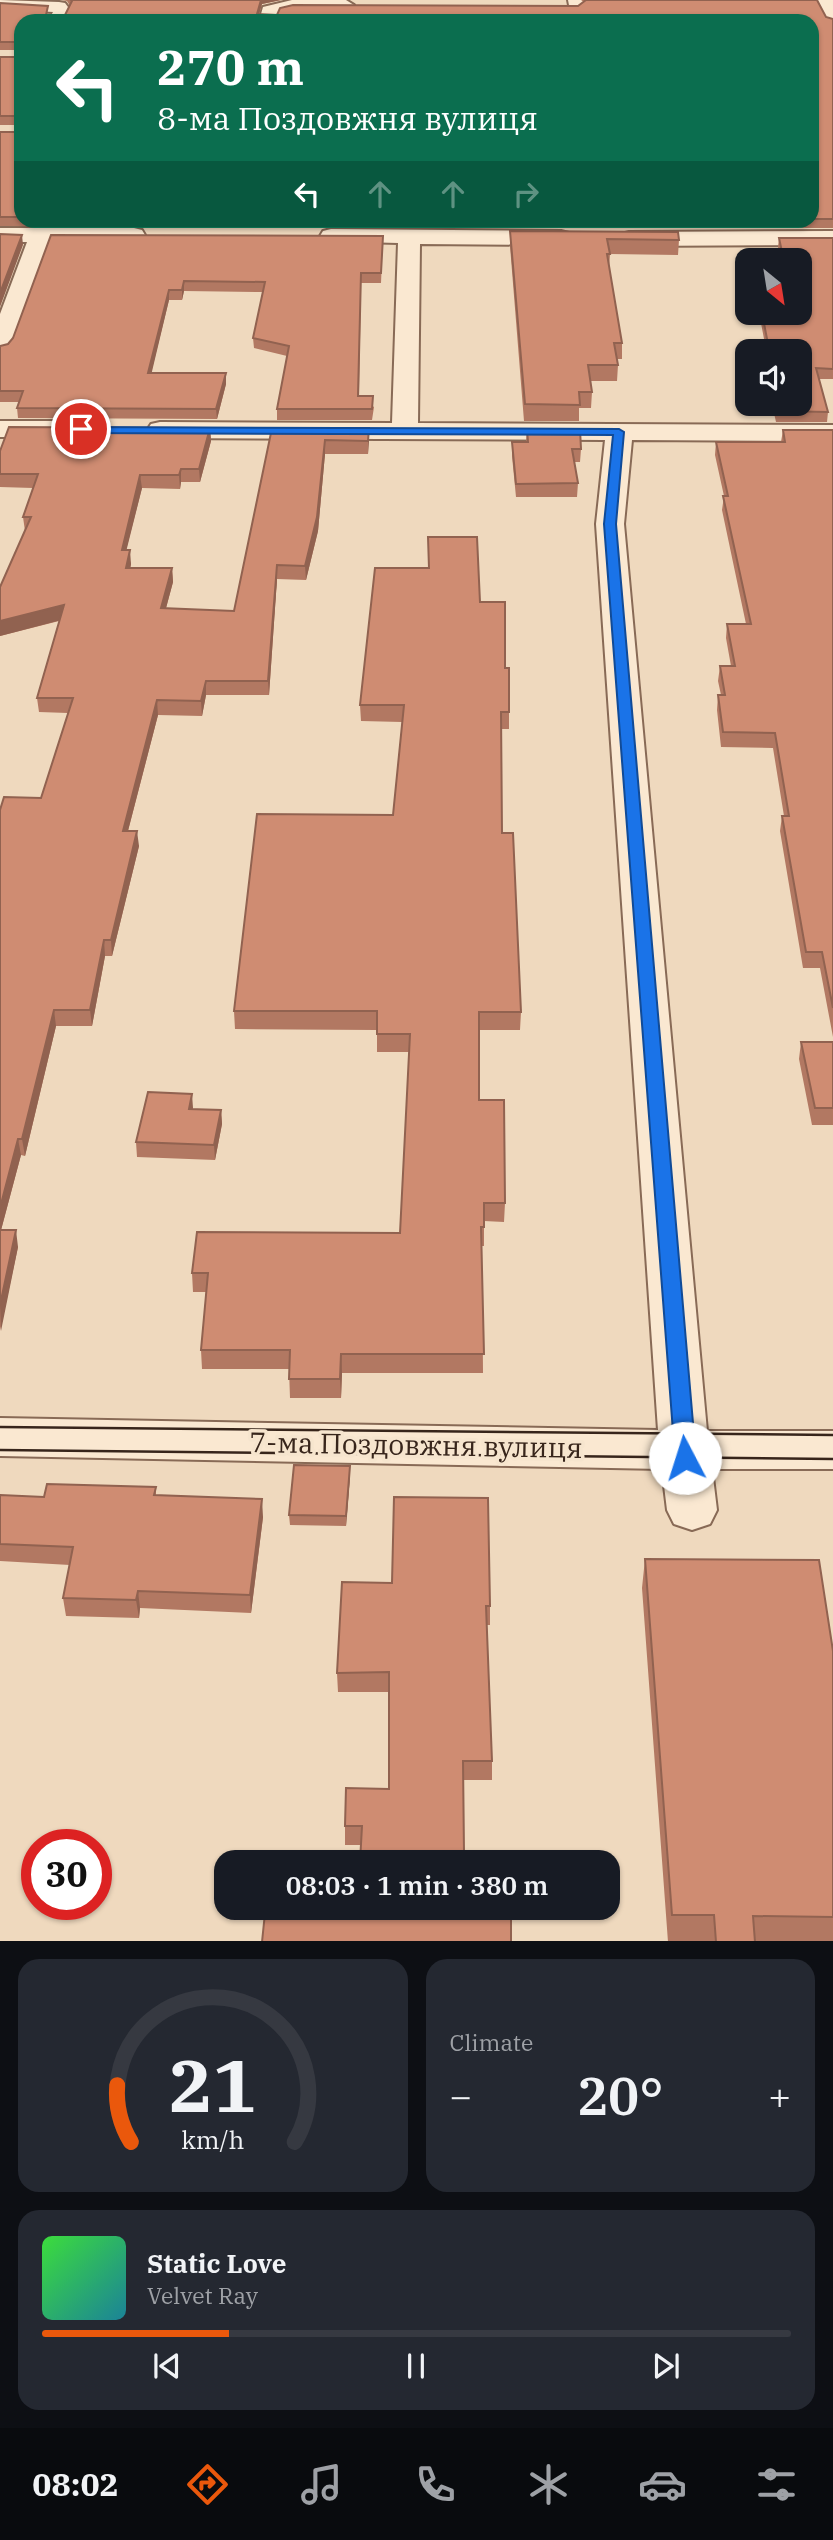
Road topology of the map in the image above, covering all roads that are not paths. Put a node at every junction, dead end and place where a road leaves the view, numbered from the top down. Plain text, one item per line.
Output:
1 (824, 0) edge
2 (0, 4) edge
3 (361, 5) edge
4 (60, 14) edge
5 (269, 14) edge
6 (833, 20) edge
7 (615, 233) edge
8 (0, 234) edge
9 (41, 235) junction
10 (150, 235) edge
11 (313, 236) edge
12 (409, 237) junction
13 (833, 238) edge
14 (580, 239) edge
15 (0, 347) edge
16 (0, 429) edge
17 (84, 429) edge
18 (139, 429) edge
19 (405, 430) junction
20 (619, 432) junction
21 (833, 433) edge
22 (0, 1437) edge
23 (685, 1450) junction
24 (833, 1450) edge
25 (692, 1510) dead end

1 - 6 street
2 - 4 street
3 - 5 street
7 - 13 street
8 - 9 street
9 - 10 street
9 - 15 street
11 - 12 street
12 - 14 street
12 - 19 street
16 - 17 street
18 - 19 street
19 - 20 street
20 - 21 street
20 - 23 street
22 - 23 street, 7-ма Поздовжня вулиця
23 - 24 street, 7-ма Поздовжня вулиця
23 - 25 street

